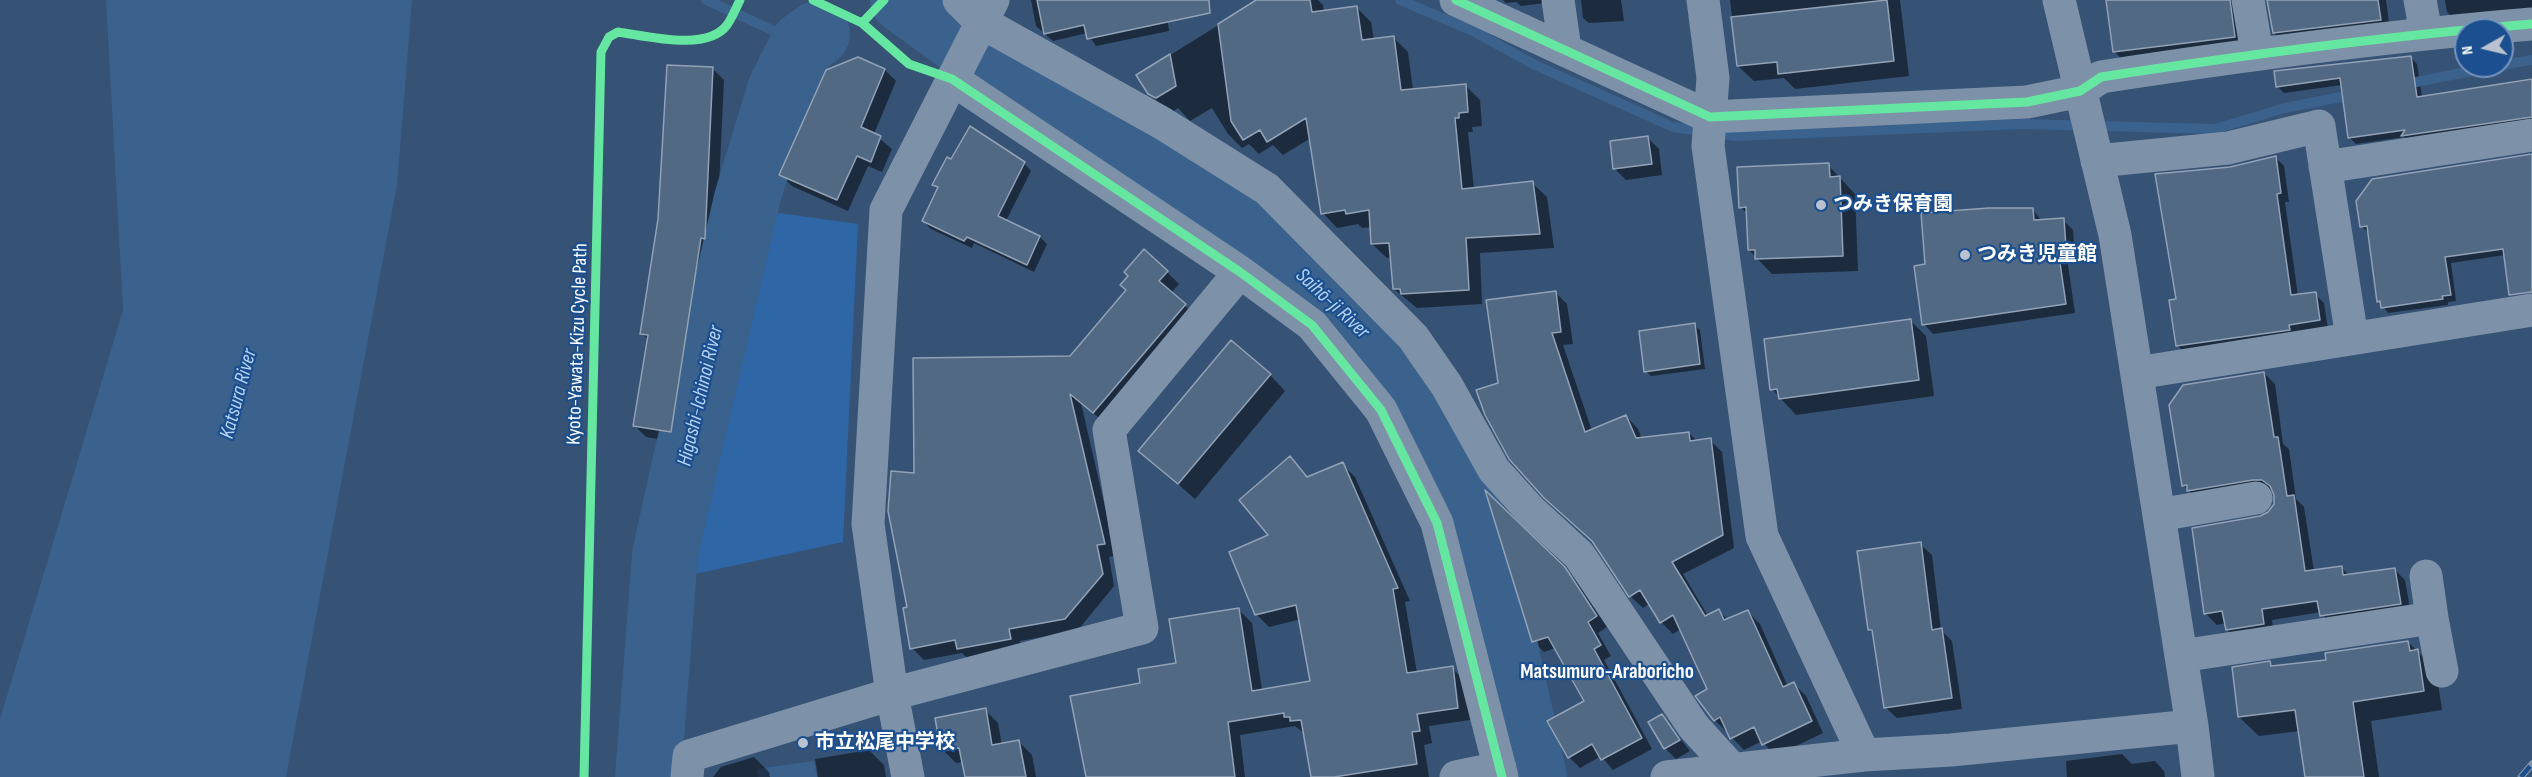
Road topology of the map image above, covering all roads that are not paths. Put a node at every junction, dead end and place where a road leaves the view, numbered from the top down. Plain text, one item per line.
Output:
1 (1456, 0) edge
2 (1558, 0) edge
3 (1702, 0) edge
4 (2059, 0) edge
5 (2248, 0) edge
6 (2420, 0) edge
7 (977, 7) edge
8 (2532, 24) edge
9 (2426, 33) junction
10 (1565, 49) junction
11 (2257, 53) junction
12 (952, 79) junction
13 (2080, 91) junction
14 (1709, 130) junction
15 (2532, 135) edge
16 (2097, 161) junction
17 (2325, 167) junction
18 (1240, 272) junction
19 (2532, 310) edge
20 (2352, 338) junction
21 (2137, 373) junction
22 (2256, 498) dead end
23 (2159, 515) junction
24 (2426, 576) dead end
25 (2432, 618) junction
26 (2181, 656) junction
27 (2442, 671) dead end
28 (892, 694) junction
29 (2192, 726) junction
30 (1863, 755) junction
31 (1952, 764) edge
32 (1733, 770) junction
33 (1501, 772) edge
34 (687, 777) edge
35 (908, 777) edge
36 (1456, 777) edge
37 (1667, 777) edge
38 (2198, 777) edge

1 - 10 street
2 - 10 street
3 - 14 street
4 - 13 street
5 - 11 street
6 - 9 street
7 - 12 street
7 - 32 street
8 - 9 street
9 - 11 street
10 - 14 street
11 - 13 street
12 - 18 street
12 - 28 street
13 - 14 street
13 - 16 street
14 - 30 street
15 - 17 street
16 - 17 street
16 - 21 street
17 - 20 street
18 - 28 street
18 - 33 street
19 - 20 street
20 - 21 street
21 - 23 street
22 - 23 street
23 - 26 street
24 - 25 street
25 - 26 street
25 - 27 street
26 - 29 street
28 - 34 street
28 - 35 street
29 - 31 street
29 - 38 street
30 - 31 street
30 - 32 street
32 - 37 street
33 - 36 street

